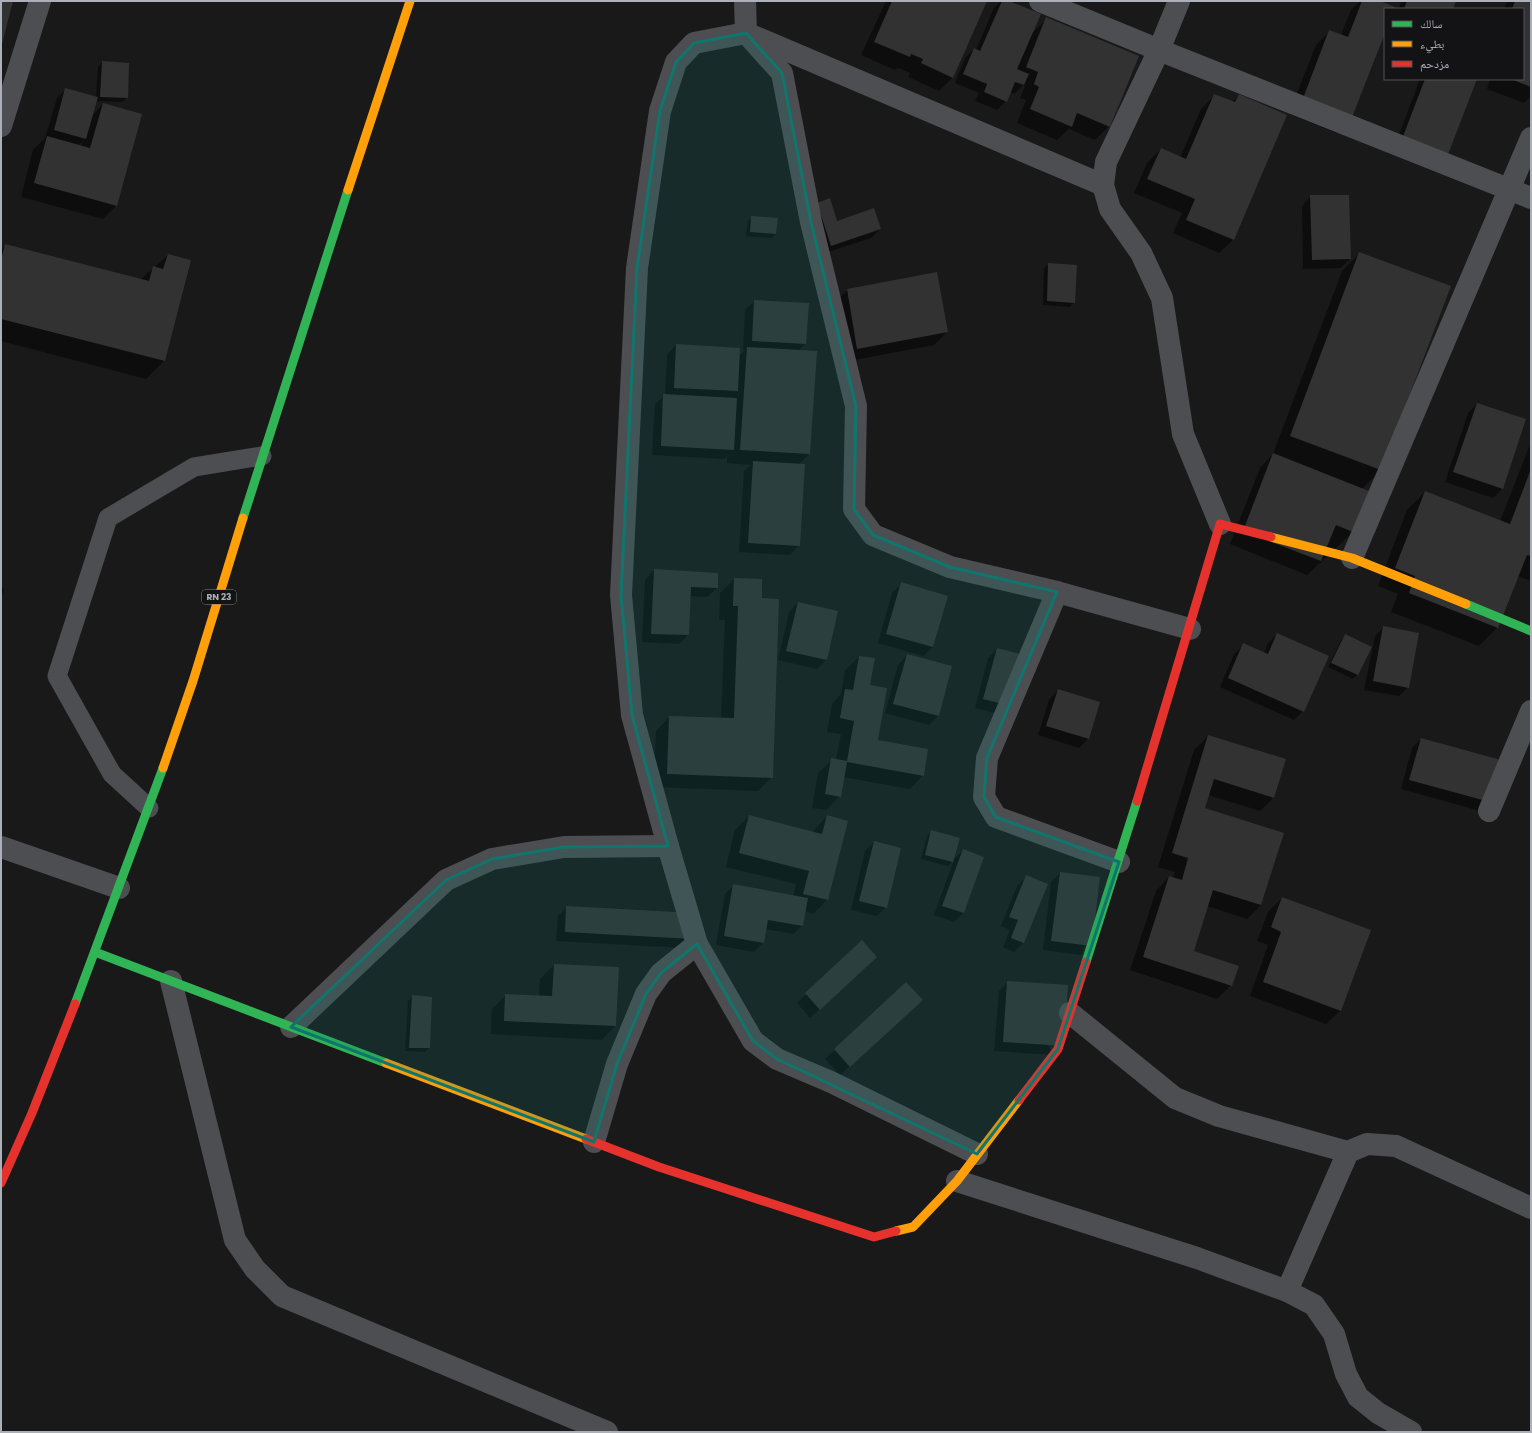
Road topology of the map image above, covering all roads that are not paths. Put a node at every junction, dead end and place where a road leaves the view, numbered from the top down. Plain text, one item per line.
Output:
1 (40, 1) edge
2 (410, 1) edge
3 (745, 1) edge
4 (1040, 1) edge
5 (1179, 1) edge
6 (746, 33) junction
7 (1159, 50) junction
8 (1, 126) edge
9 (1531, 138) edge
10 (1103, 185) junction
11 (1510, 189) junction
12 (1531, 198) edge
13 (262, 456) junction
14 (1220, 524) junction
15 (1352, 558) junction
16 (1057, 592) junction
17 (1190, 629) junction
18 (1531, 631) edge
19 (1531, 712) edge
20 (150, 808) junction
21 (1489, 811) dead end
22 (668, 846) junction
23 (1, 848) edge
24 (1119, 862) junction
25 (119, 888) junction
26 (697, 944) junction
27 (95, 952) junction
28 (171, 981) junction
29 (1070, 1013) junction
30 (291, 1027) junction
31 (594, 1142) junction
32 (1348, 1152) junction
33 (977, 1154) junction
34 (957, 1181) junction
35 (1, 1183) edge
36 (1531, 1208) edge
37 (1287, 1291) junction
38 (608, 1432) edge
39 (1411, 1432) edge

1 - 8 street
2 - 13 street, RN 23
3 - 6 street
4 - 7 street
5 - 7 street
6 - 10 street
6 - 16 street
6 - 22 street
7 - 10 street
7 - 11 street
9 - 11 street
10 - 14 street
11 - 12 street
11 - 15 street
13 - 20 street, RN 23
13 - 20 lane
14 - 15 street
14 - 17 street
15 - 18 street
16 - 17 street
16 - 24 street
17 - 24 street
19 - 21 street
20 - 25 street, RN 23
22 - 26 street
22 - 30 street
23 - 25 street
24 - 29 street
25 - 27 street, RN 23
26 - 31 street
26 - 33 street
27 - 28 street
27 - 35 street, RN 23
28 - 30 street
28 - 38 street
29 - 32 street
29 - 33 street
30 - 31 street
31 - 34 street
32 - 36 street
32 - 37 street
33 - 34 street
34 - 37 street
37 - 39 street

